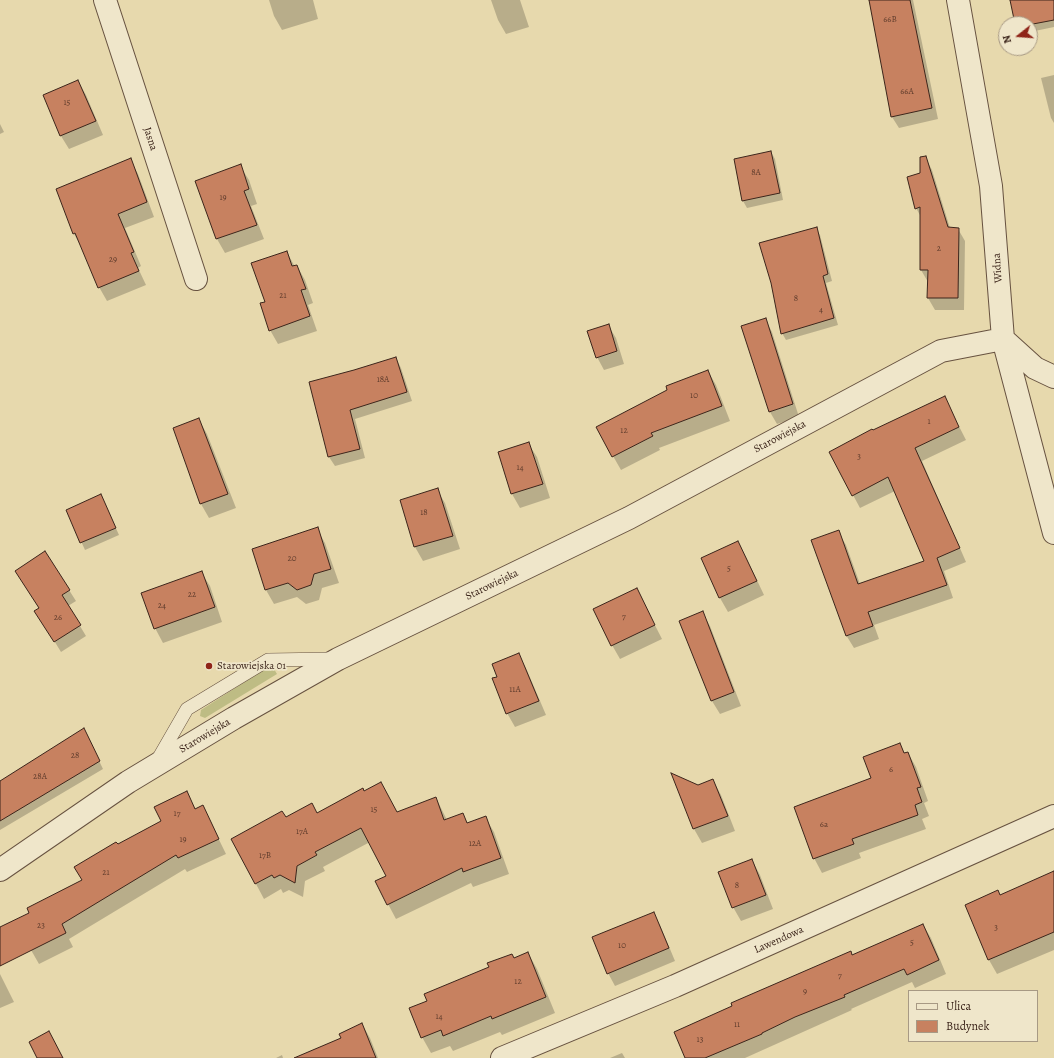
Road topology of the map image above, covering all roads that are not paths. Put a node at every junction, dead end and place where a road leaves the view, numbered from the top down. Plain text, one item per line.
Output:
1 (104, 0) edge
2 (958, 0) edge
3 (196, 278) dead end
4 (1003, 339) junction
5 (1054, 377) edge
6 (1054, 533) edge
7 (338, 659) junction
8 (154, 767) junction
9 (1054, 816) edge
10 (0, 870) edge
11 (502, 1058) edge

1 - 3 street, Jasna
2 - 4 street, Widna
4 - 5 street
4 - 6 street, Widna
4 - 7 street, Starowiejska
7 - 8 street, Starowiejska
7 - 8 lane
8 - 10 street, Starowiejska
9 - 11 street, Lawendowa

